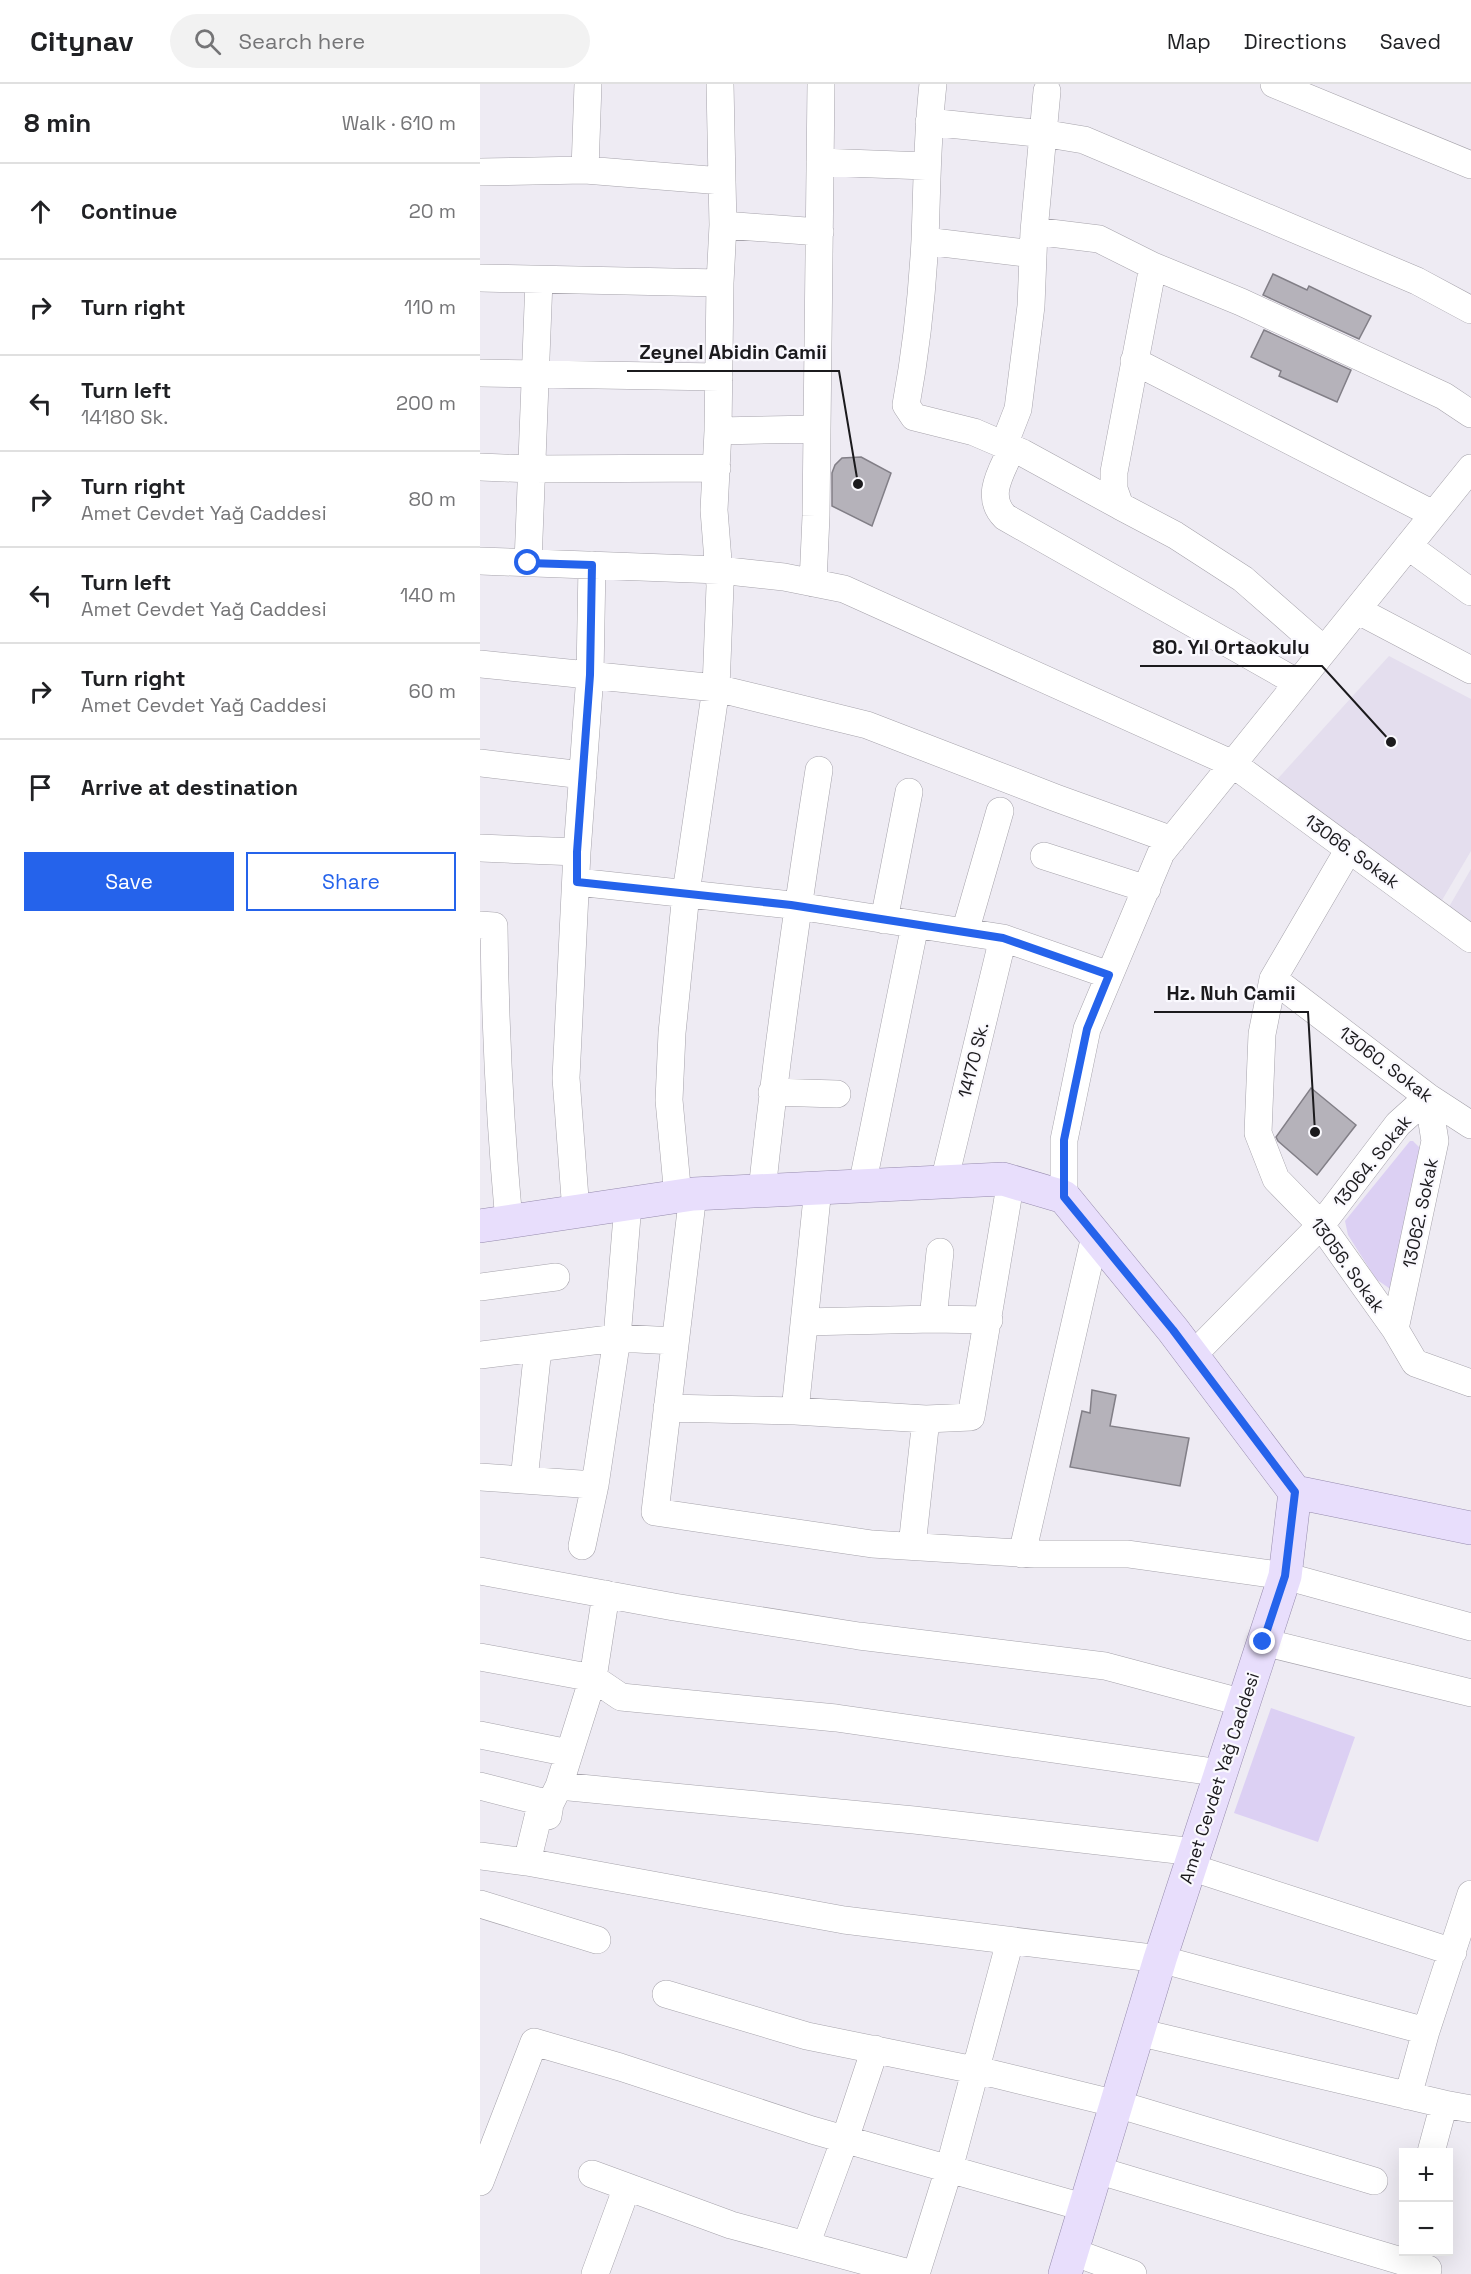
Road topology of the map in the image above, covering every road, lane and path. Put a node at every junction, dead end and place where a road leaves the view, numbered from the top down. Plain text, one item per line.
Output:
1 (588, 84) edge
2 (720, 84) edge
3 (821, 84) edge
4 (933, 84) edge
5 (1274, 84) edge
6 (1047, 91) dead end
7 (929, 122) junction
8 (1043, 134) junction
9 (820, 162) junction
10 (1471, 165) edge
11 (926, 166) junction
12 (585, 170) junction
13 (480, 172) edge
14 (722, 181) junction
15 (723, 225) junction
16 (819, 232) junction
17 (925, 241) junction
18 (1034, 243) junction
19 (1153, 266) junction
20 (480, 278) edge
21 (539, 280) junction
22 (720, 283) junction
23 (1471, 310) edge
24 (1134, 362) junction
25 (480, 373) edge
26 (536, 374) junction
27 (719, 377) junction
28 (1471, 414) edge
29 (817, 429) junction
30 (718, 430) junction
31 (1008, 447) junction
32 (480, 467) edge
33 (717, 468) junction
34 (1471, 468) edge
35 (532, 469) junction
36 (1120, 506) junction
37 (1434, 514) junction
38 (1408, 546) junction
39 (480, 561) edge
40 (528, 563) junction
41 (592, 565) junction
42 (719, 570) junction
43 (813, 583) junction
44 (1471, 592) edge
45 (1357, 610) junction
46 (1324, 650) junction
47 (480, 664) edge
48 (1471, 670) edge
49 (590, 675) junction
50 (1298, 682) junction
51 (716, 688) junction
52 (480, 763) edge
53 (1233, 764) junction
54 (819, 770) dead end
55 (583, 775) junction
56 (909, 792) dead end
57 (1000, 811) dead end
58 (1172, 840) junction
59 (480, 848) edge
60 (1349, 849) junction
61 (577, 852) junction
62 (1044, 856) dead end
63 (577, 882) junction
64 (1147, 889) junction
65 (686, 893) junction
66 (798, 906) junction
67 (884, 920) junction
68 (480, 925) edge
69 (915, 925) junction
70 (965, 933) junction
71 (1003, 938) junction
72 (1471, 939) edge
73 (1109, 975) junction
74 (1273, 979) junction
75 (488, 1016) edge
76 (772, 1092) junction
77 (837, 1094) dead end
78 (1428, 1097) junction
79 (1471, 1125) edge
80 (1011, 1180) junction
81 (944, 1182) junction
82 (862, 1186) junction
83 (818, 1188) junction
84 (762, 1191) junction
85 (686, 1195) junction
86 (1064, 1197) junction
87 (628, 1204) junction
88 (576, 1212) junction
89 (494, 1224) edge
90 (1321, 1225) junction
91 (1095, 1236) junction
92 (940, 1252) dead end
93 (556, 1277) dead end
94 (480, 1287) edge
95 (933, 1318) junction
96 (989, 1320) junction
97 (804, 1322) junction
98 (1395, 1329) junction
99 (617, 1338) junction
100 (675, 1341) junction
101 (538, 1348) junction
102 (480, 1355) edge
103 (1192, 1356) junction
104 (1471, 1383) edge
105 (667, 1408) junction
106 (795, 1411) junction
107 (926, 1419) junction
108 (480, 1477) edge
109 (524, 1480) junction
110 (595, 1485) junction
111 (1295, 1492) junction
112 (1471, 1528) edge
113 (582, 1546) dead end
114 (912, 1546) junction
115 (1023, 1554) junction
116 (480, 1571) edge
117 (1285, 1576) junction
118 (606, 1594) junction
119 (1471, 1627) edge
120 (1263, 1642) junction
121 (480, 1657) edge
122 (593, 1678) junction
123 (1471, 1693) edge
124 (1244, 1702) junction
125 (480, 1735) edge
126 (569, 1753) junction
127 (1221, 1773) junction
128 (480, 1786) edge
129 (554, 1795) junction
130 (480, 1856) edge
131 (1192, 1860) junction
132 (527, 1862) junction
133 (1471, 1894) edge
134 (480, 1904) edge
135 (597, 1940) dead end
136 (1010, 1941) junction
137 (1453, 1952) junction
138 (1160, 1959) junction
139 (666, 1994) dead end
140 (1426, 2031) junction
141 (1138, 2032) junction
142 (875, 2049) junction
143 (975, 2070) junction
144 (1408, 2096) junction
145 (1117, 2104) junction
146 (1444, 2104) junction
147 (1471, 2109) edge
148 (845, 2139) junction
149 (1432, 2148) edge
150 (949, 2169) junction
151 (1097, 2170) junction
152 (592, 2174) dead end
153 (1374, 2181) dead end
154 (480, 2182) edge
155 (627, 2187) junction
156 (1086, 2208) junction
157 (806, 2245) junction
158 (1399, 2255) edge
159 (1402, 2256) edge
160 (1069, 2263) edge
161 (595, 2274) edge
162 (915, 2274) edge
163 (1133, 2274) edge
164 (1427, 2274) edge

1 - 12 street
2 - 14 street
3 - 9 street
4 - 7 street
5 - 10 street
6 - 8 street
7 - 8 street
7 - 11 street
8 - 18 street
8 - 23 street
9 - 11 street
9 - 16 street
11 - 17 street
12 - 13 street
12 - 14 street
14 - 15 street
15 - 16 street
15 - 22 street
16 - 29 street
17 - 18 street
17 - 31 street
18 - 19 street
18 - 31 street
19 - 24 street
19 - 28 street
20 - 21 street
21 - 22 street
21 - 26 street
22 - 27 street
24 - 36 street
24 - 37 street
25 - 26 street
26 - 27 street
26 - 35 street
27 - 30 street
29 - 30 street
29 - 43 street
30 - 33 street
31 - 36 street
31 - 50 street
32 - 35 street
33 - 35 street
33 - 42 street
34 - 37 street
35 - 40 street
36 - 46 street
37 - 38 street
38 - 44 street
38 - 45 street
39 - 40 street, 13066. Sokak
40 - 41 street, 13066. Sokak
41 - 42 street, 13066. Sokak
41 - 49 street
42 - 43 street, 13066. Sokak
42 - 51 street
43 - 53 street, 13066. Sokak
45 - 46 street
45 - 48 street
46 - 50 street
47 - 49 street
49 - 51 street
49 - 55 street
50 - 53 street
51 - 58 street
51 - 65 street
52 - 55 street
53 - 58 street
53 - 60 street, 13066. Sokak
54 - 66 street
55 - 61 street
56 - 67 street
57 - 70 street
58 - 64 street
59 - 61 street
60 - 72 street, 13066. Sokak
60 - 74 street, 13056. Sokak
61 - 63 street
62 - 64 street
63 - 65 street
63 - 88 street
64 - 73 street
65 - 66 street
65 - 85 street
66 - 67 street
66 - 76 street
67 - 69 street
68 - 75 street
69 - 70 street
69 - 82 street
70 - 71 street
71 - 73 street
71 - 81 street, 14170 Sk.
73 - 86 street
74 - 78 street, 13060. Sokak
74 - 90 street, 13056. Sokak
75 - 89 street
76 - 77 street
76 - 84 street
78 - 79 street, 13060. Sokak
78 - 90 street, 13064. Sokak
78 - 98 street, 13062. Sokak
80 - 81 main road
80 - 86 main road
80 - 96 street
81 - 82 main road
82 - 83 main road
83 - 84 main road
83 - 97 street
84 - 85 main road
85 - 87 main road
85 - 100 street
86 - 91 main road
87 - 88 main road
87 - 99 street
88 - 89 main road
90 - 98 street, 13056. Sokak
90 - 103 street, 13064. Sokak
91 - 103 main road
91 - 115 street
92 - 95 street
93 - 94 street
95 - 96 street
95 - 97 street
96 - 107 street
97 - 106 street
98 - 104 street, 13056. Sokak
99 - 100 street
99 - 101 street
99 - 110 street
100 - 105 street
101 - 102 street
101 - 109 street
103 - 111 main road
105 - 106 street
105 - 114 street
106 - 107 street
107 - 114 street
108 - 109 street
109 - 110 street
110 - 113 street
111 - 112 main road
111 - 117 main road, Amet Cevdet Yağ Caddesi
114 - 115 street
115 - 117 street
116 - 118 street
117 - 119 street
117 - 120 main road, Amet Cevdet Yağ Caddesi
118 - 122 street
118 - 124 street
120 - 123 street
120 - 124 main road, Amet Cevdet Yağ Caddesi
121 - 122 street
122 - 126 street
122 - 127 street
124 - 127 main road, Amet Cevdet Yağ Caddesi
125 - 126 street
126 - 129 street
127 - 131 main road, Amet Cevdet Yağ Caddesi
128 - 129 street
129 - 131 street
129 - 132 street
130 - 132 street
131 - 137 street
131 - 138 main road, Amet Cevdet Yağ Caddesi
132 - 136 street
133 - 137 street
134 - 135 street
136 - 138 street
136 - 143 street
137 - 140 street
138 - 140 street
138 - 141 main road, Amet Cevdet Yağ Caddesi
139 - 142 street
140 - 144 street
141 - 144 street
141 - 145 main road, Amet Cevdet Yağ Caddesi
142 - 143 street
142 - 148 street
143 - 145 street
143 - 150 street
144 - 146 street
145 - 151 main road, Amet Cevdet Yağ Caddesi
145 - 153 street
146 - 147 street
146 - 149 street
148 - 150 street
148 - 154 street
148 - 157 street
150 - 156 street
150 - 162 street
151 - 156 main road, Amet Cevdet Yağ Caddesi
151 - 158 street
152 - 155 street
155 - 157 street
155 - 161 street
156 - 160 main road, Amet Cevdet Yağ Caddesi
157 - 162 street
159 - 164 street
160 - 163 street

